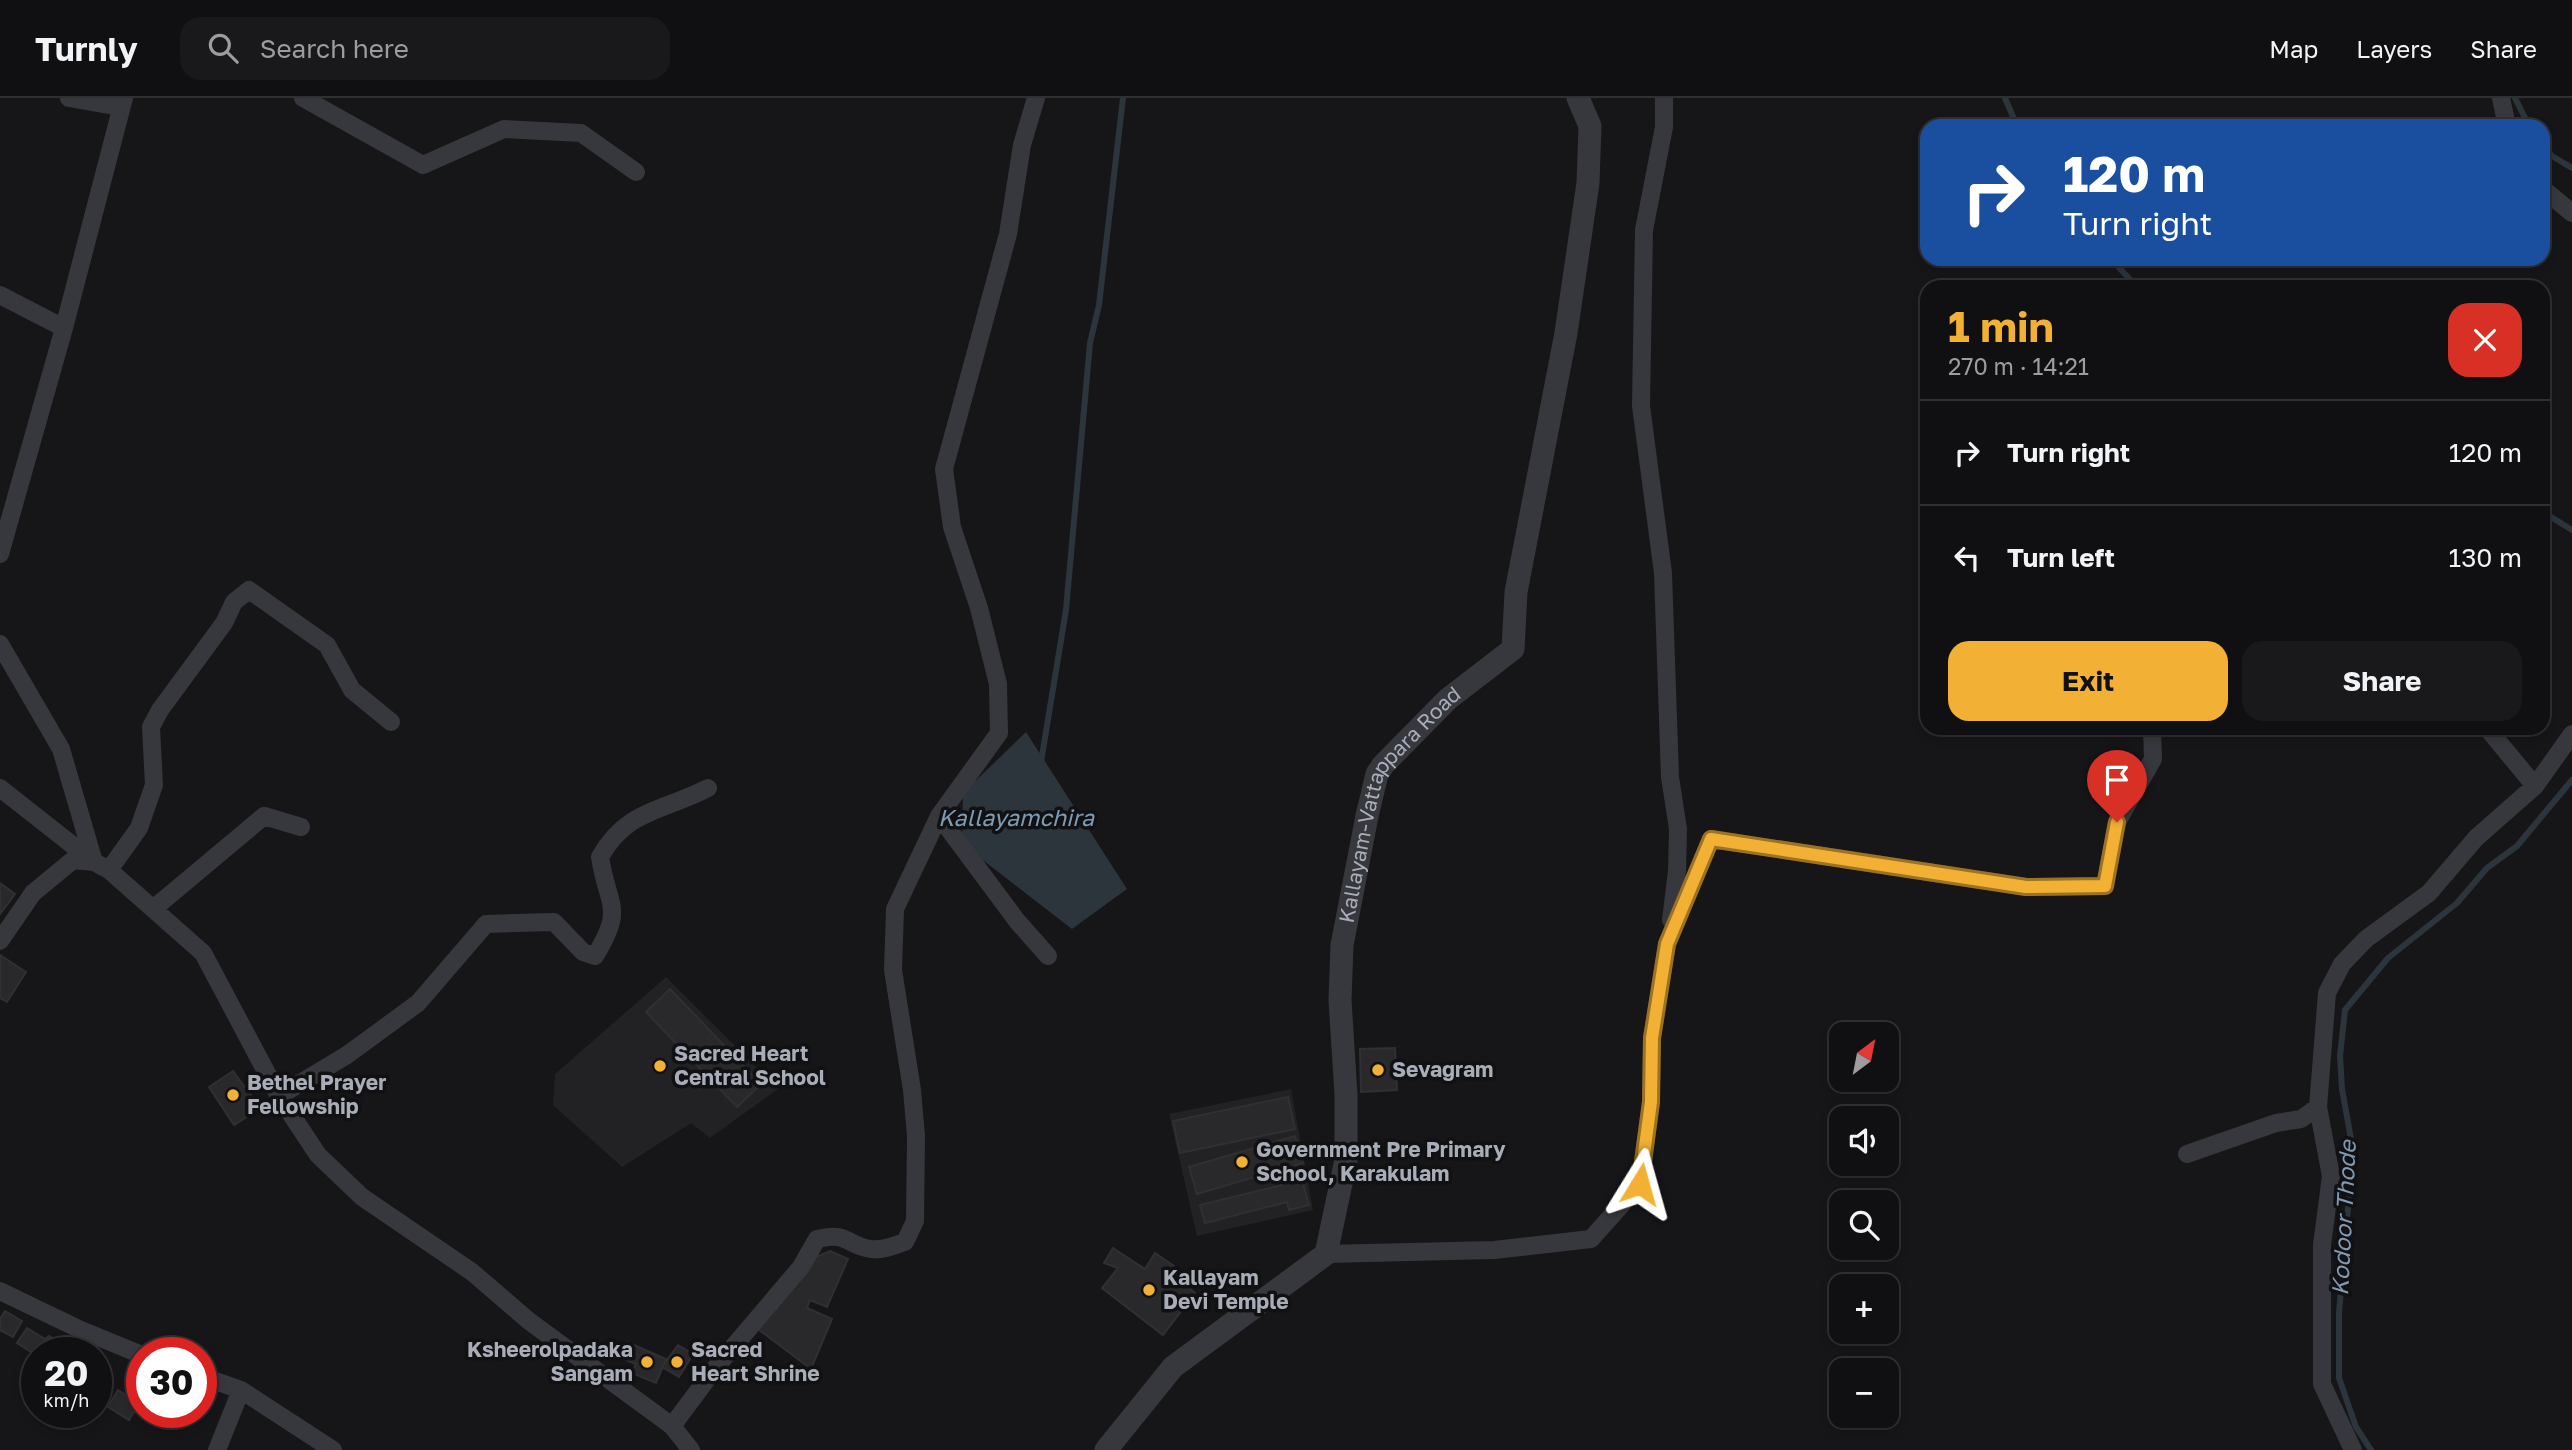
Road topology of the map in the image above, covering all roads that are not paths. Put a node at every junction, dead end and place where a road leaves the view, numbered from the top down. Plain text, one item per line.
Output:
1 (69, 98) edge
2 (303, 98) edge
3 (1036, 98) edge
4 (1578, 98) edge
5 (1664, 98) edge
6 (2501, 98) edge
7 (122, 102) edge
8 (2506, 119) edge
9 (636, 172) dead end
10 (2550, 195) edge
11 (2572, 213) edge
12 (0, 295) edge
13 (64, 328) junction
14 (0, 554) edge
15 (0, 644) edge
16 (391, 722) dead end
17 (2572, 734) edge
18 (2152, 735) edge
19 (2493, 735) edge
20 (2535, 786) junction
21 (708, 788) dead end
22 (4, 792) edge
23 (939, 816) junction
24 (301, 827) dead end
25 (102, 866) junction
26 (153, 909) junction
27 (0, 941) edge
28 (1667, 944) junction
29 (1048, 956) dead end
30 (279, 1096) junction
31 (2318, 1107) junction
32 (2187, 1154) dead end
33 (1326, 1254) junction
34 (0, 1291) edge
35 (126, 1349) edge
36 (217, 1381) edge
37 (242, 1390) junction
38 (671, 1426) junction
39 (217, 1450) edge
40 (333, 1450) edge
41 (691, 1450) edge
42 (1106, 1450) edge
43 (2353, 1450) edge

1 - 7 street
2 - 9 street
3 - 23 street
4 - 33 street, Kallayam-Vattappara Road
5 - 28 street
6 - 8 street
7 - 13 street
10 - 11 street
12 - 13 street
13 - 14 street
15 - 25 street
16 - 25 street
17 - 20 street
18 - 28 street
19 - 20 street
20 - 31 street
21 - 30 street
22 - 25 street
23 - 29 street
23 - 38 street
24 - 26 street
25 - 26 street
25 - 27 street
26 - 30 street
28 - 33 street
30 - 38 street
31 - 32 street
31 - 43 street
33 - 42 street
34 - 35 street
36 - 37 street
37 - 39 street
37 - 40 street
38 - 41 street

